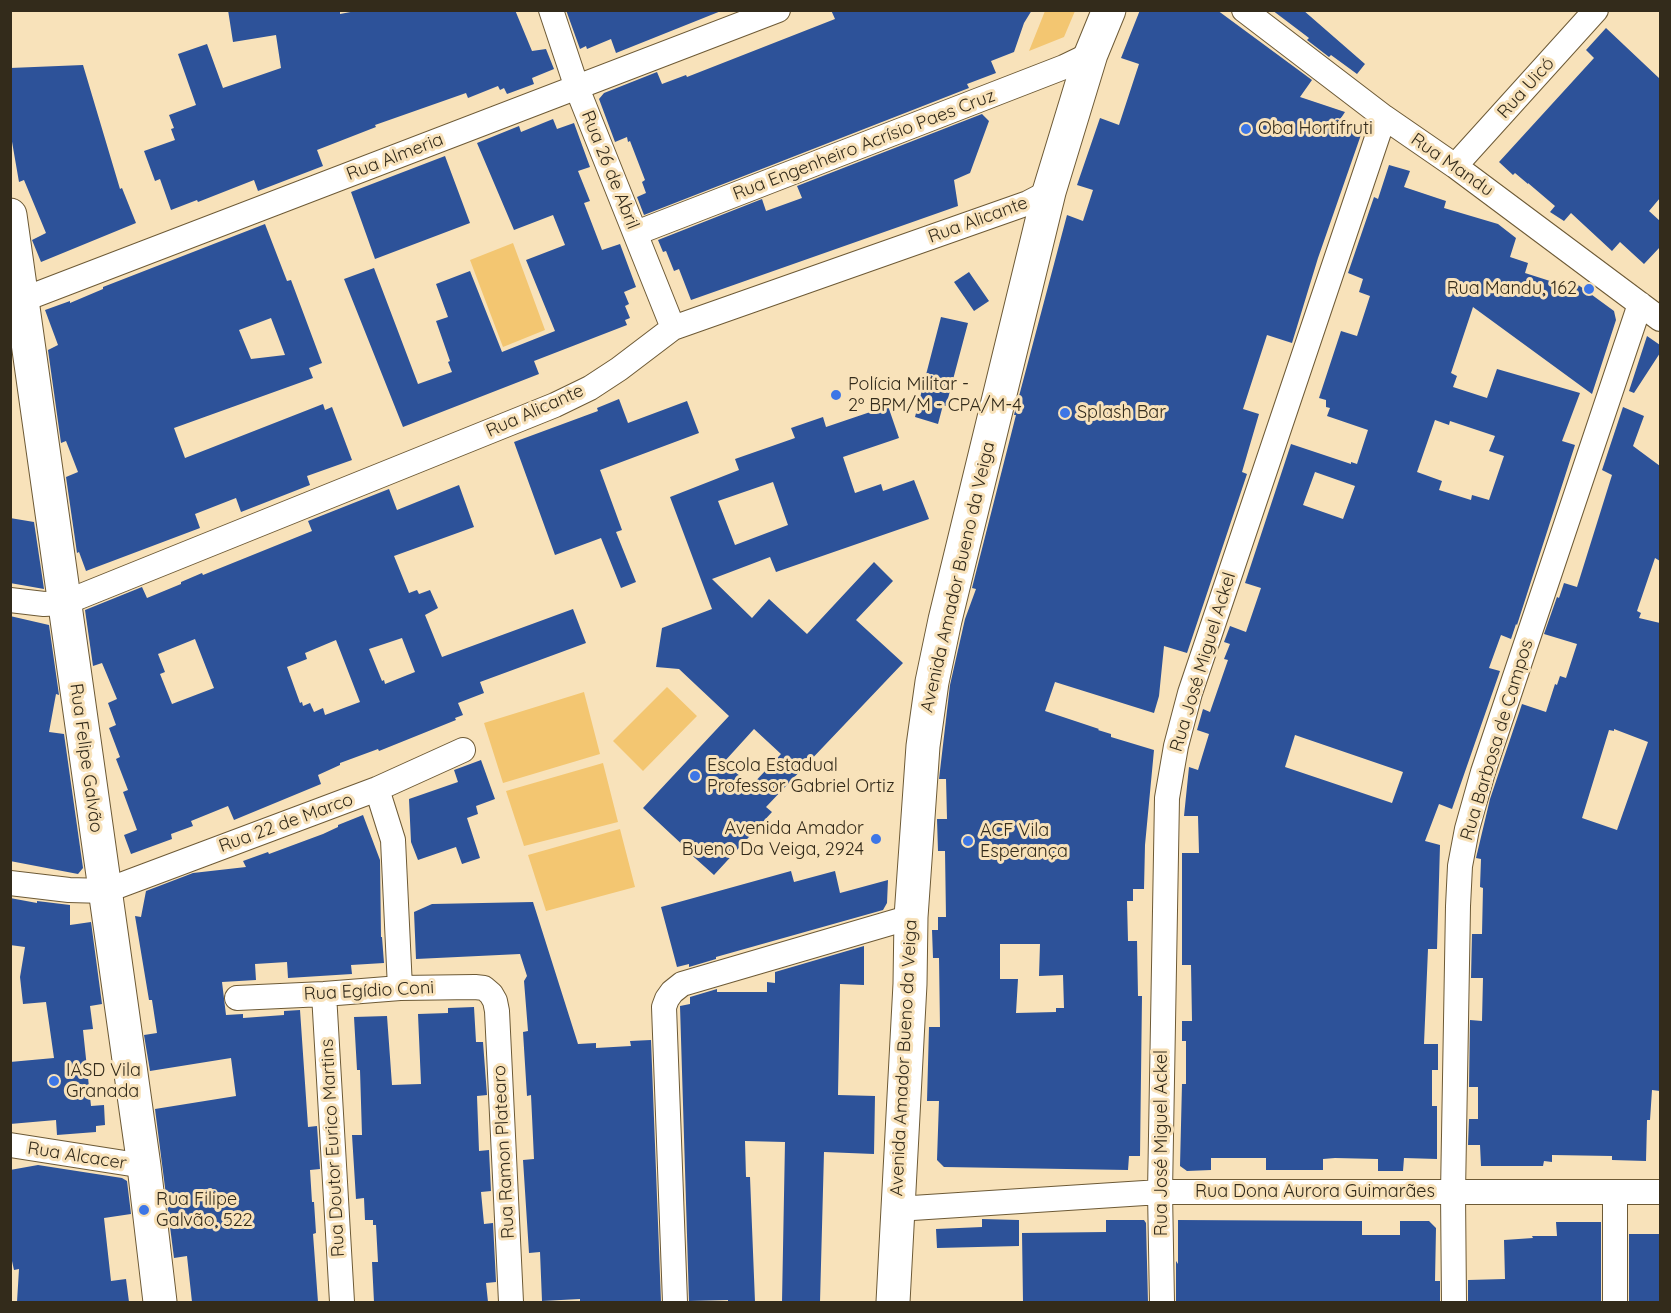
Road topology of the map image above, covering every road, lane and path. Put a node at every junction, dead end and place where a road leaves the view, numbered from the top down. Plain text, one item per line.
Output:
1 (551, 10) edge
2 (778, 10) edge
3 (1109, 10) edge
4 (1244, 10) edge
5 (1596, 10) edge
6 (1091, 54) junction
7 (577, 88) junction
8 (1384, 117) junction
9 (1455, 166) junction
10 (1049, 192) junction
11 (10, 214) edge
12 (636, 233) junction
13 (16, 301) edge
14 (1640, 304) junction
15 (1660, 319) edge
16 (673, 328) junction
17 (10, 600) edge
18 (64, 603) junction
19 (463, 750) dead end
20 (377, 789) junction
21 (10, 883) edge
22 (105, 891) junction
23 (910, 917) junction
24 (400, 988) junction
25 (324, 994) junction
26 (237, 998) dead end
27 (495, 1001) joint
28 (10, 1145) edge
29 (144, 1166) junction
30 (1160, 1192) junction
31 (1616, 1192) junction
32 (1660, 1192) edge
33 (1453, 1193) junction
34 (897, 1209) junction
35 (159, 1302) edge
36 (342, 1302) edge
37 (511, 1302) edge
38 (675, 1302) edge
39 (893, 1302) edge
40 (1162, 1302) edge
41 (1454, 1302) edge
42 (1615, 1302) edge

1 - 7 street, Rua 26 de Abril
2 - 7 street, Rua Almeria
3 - 6 main road, Avenida Amador Bueno da Veiga
4 - 8 street, Rua Mandu
5 - 9 street, Rua Uicó
6 - 10 main road, Avenida Amador Bueno da Veiga
6 - 12 street, Rua Engenheiro Acrísio Paes Cruz
7 - 12 street, Rua 26 de Abril
7 - 13 street, Rua Almeria
8 - 9 street, Rua Mandu
8 - 30 street, Rua José Miguel Ackel
9 - 14 street, Rua Mandu
10 - 16 street, Rua Alicante
10 - 23 main road, Avenida Amador Bueno da Veiga
11 - 13 main road, Rua Felipe Galvão
12 - 16 street, Rua 26 de Abril
13 - 18 main road, Rua Felipe Galvão
14 - 15 street, Rua Mandu
14 - 33 street, Rua Barbosa de Campos
16 - 18 street, Rua Alicante
17 - 18 street, Rua Alicante
18 - 22 main road, Rua Felipe Galvão
19 - 20 street, Rua 22 de Marco
20 - 22 street, Rua 22 de Marco
20 - 24 street
21 - 22 street
22 - 29 main road, Rua Felipe Galvão
23 - 34 main road, Avenida Amador Bueno da Veiga
23 - 38 street
24 - 25 street, Rua Egídio Coni
24 - 27 street, Rua Egídio Coni
25 - 26 street, Rua Egídio Coni
25 - 36 street, Rua Doutor Eurico Martins
27 - 37 street, Rua Ramon Platearo
28 - 29 street, Rua Alcacer
29 - 35 main road, Rua Felipe Galvão
30 - 33 street, Rua Dona Aurora Guimarães
30 - 34 street, Rua Dona Aurora Guimarães
30 - 40 street, Rua José Miguel Ackel
31 - 32 street, Rua Dona Aurora Guimarães
31 - 33 street, Rua Dona Aurora Guimarães
31 - 42 street
33 - 41 street, Rua Barbosa de Campos
34 - 39 main road, Avenida Amador Bueno da Veiga

